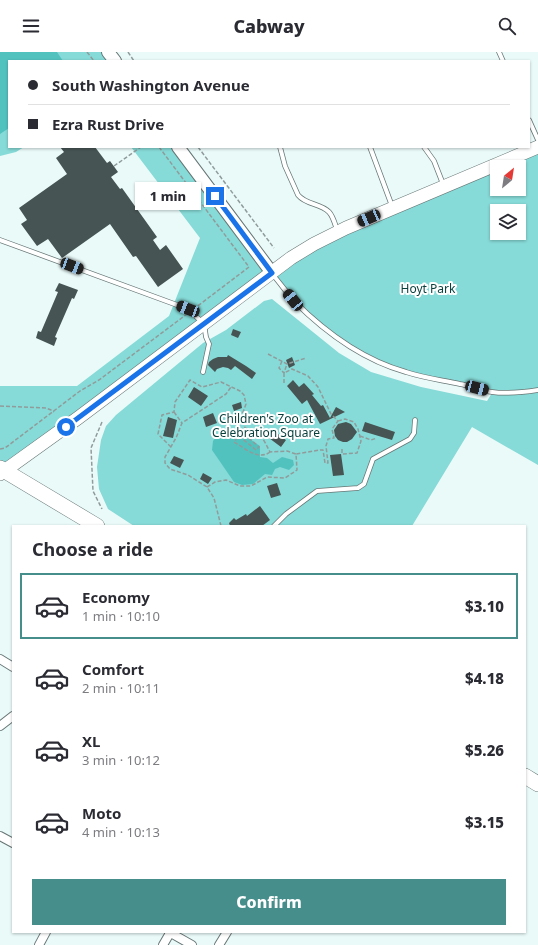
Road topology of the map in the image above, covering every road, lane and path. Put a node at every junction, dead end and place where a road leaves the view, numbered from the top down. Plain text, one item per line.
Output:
1 (87, 52) edge
2 (108, 52) edge
3 (93, 60) edge
4 (114, 60) edge
5 (530, 122) edge
6 (538, 140) edge
7 (140, 148) edge
8 (160, 148) edge
9 (179, 148) edge
10 (199, 148) edge
11 (280, 148) edge
12 (370, 148) edge
13 (425, 148) edge
14 (538, 148) edge
15 (114, 166) dead end
16 (444, 187) junction
17 (393, 208) junction
18 (338, 232) junction
19 (0, 240) edge
20 (274, 248) dead end
21 (272, 273) junction
22 (190, 311) junction
23 (204, 324) junction
24 (268, 354) dead end
25 (306, 358) dead end
26 (282, 361) junction
27 (288, 364) junction
28 (202, 372) dead end
29 (284, 373) junction
30 (284, 384) dead end
31 (231, 387) junction
32 (538, 390) edge
33 (0, 406) edge
34 (54, 412) junction
35 (174, 412) junction
36 (267, 418) dead end
37 (415, 420) dead end
38 (338, 421) junction
39 (102, 422) dead end
40 (182, 423) junction
41 (245, 428) junction
42 (256, 431) junction
43 (242, 432) junction
44 (239, 436) junction
45 (360, 436) junction
46 (377, 438) dead end
47 (171, 447) junction
48 (342, 447) dead end
49 (0, 449) edge
50 (270, 452) junction
51 (296, 454) junction
52 (2, 471) edge
53 (207, 487) junction
54 (102, 509) dead end
55 (95, 525) edge
56 (221, 525) edge
57 (275, 525) edge
58 (0, 659) edge
59 (12, 666) edge
60 (12, 717) edge
61 (0, 726) edge
62 (526, 777) edge
63 (538, 784) edge
64 (0, 836) edge
65 (12, 841) edge
66 (45, 933) edge
67 (169, 933) edge
68 (172, 933) edge
69 (226, 933) edge
70 (39, 945) edge
71 (163, 945) edge
72 (192, 945) edge
73 (219, 945) edge

1 - 3 path
2 - 4 main road
5 - 6 lane
7 - 15 path
8 - 22 path
9 - 21 main road
10 - 20 path
11 - 18 lane
12 - 17 lane
13 - 16 lane
14 - 16 main road
16 - 17 main road
17 - 18 main road
18 - 21 main road
19 - 22 lane
21 - 23 main road
21 - 32 lane
22 - 23 lane
22 - 34 path
23 - 28 lane
23 - 52 main road
24 - 26 path
25 - 27 path
26 - 27 path
26 - 29 path
27 - 29 path
29 - 30 path
29 - 38 path
31 - 35 path
31 - 40 path
31 - 41 path
33 - 34 path
34 - 49 path
35 - 40 path
35 - 47 path
36 - 42 path
37 - 57 lane
38 - 45 path
38 - 51 path
39 - 54 path
40 - 47 path
41 - 42 path
41 - 43 path
42 - 50 path
43 - 44 path
43 - 44 path
44 - 50 path
45 - 46 path
45 - 48 path
47 - 53 path
50 - 51 path
51 - 53 path
52 - 55 highway
53 - 56 path
58 - 59 street
60 - 61 street
62 - 63 highway
64 - 65 street
66 - 70 street
67 - 71 street
68 - 72 street
69 - 73 street

